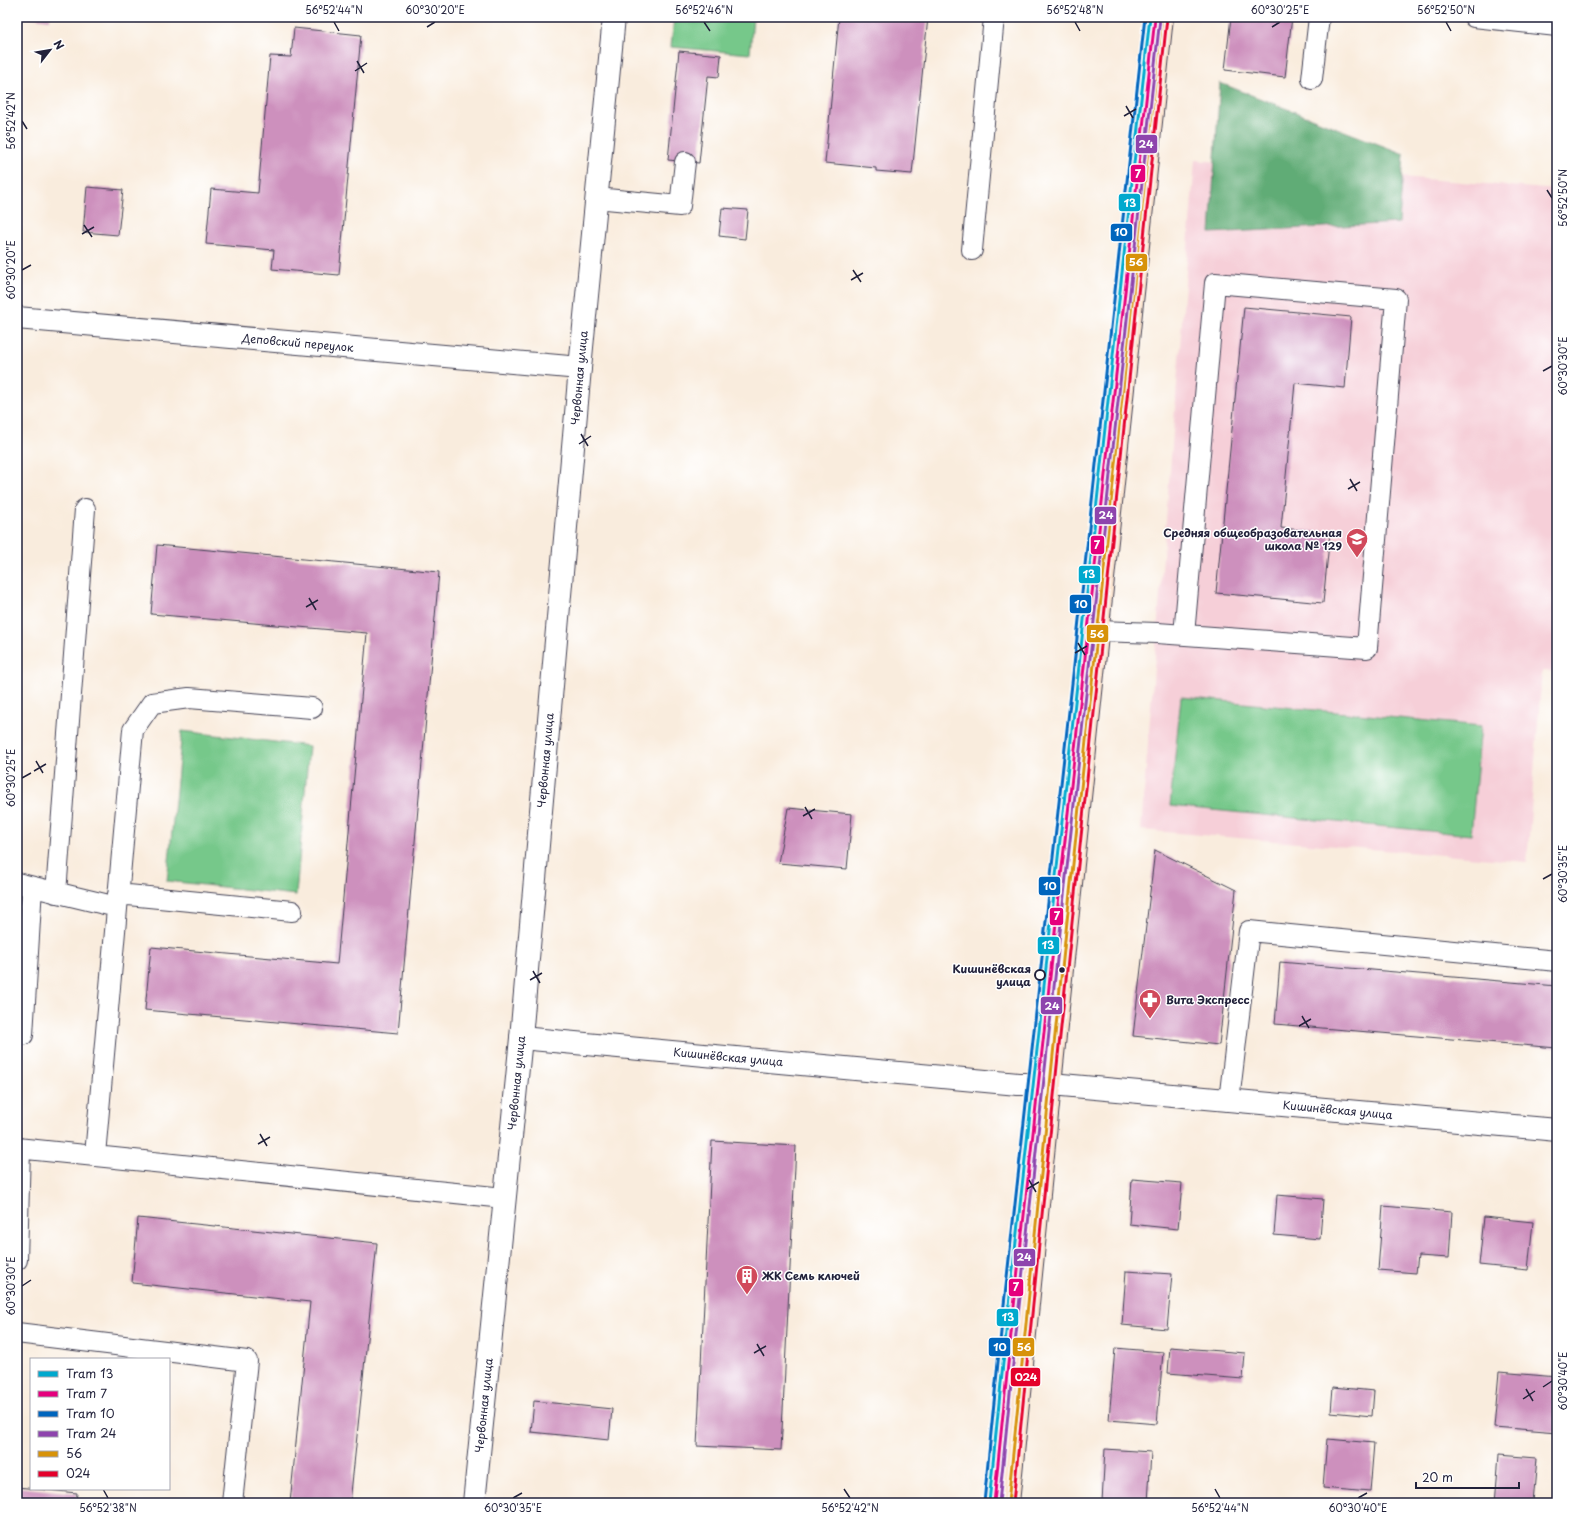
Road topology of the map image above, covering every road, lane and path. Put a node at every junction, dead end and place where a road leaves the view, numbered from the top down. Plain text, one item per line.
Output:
1 (614, 17) edge
2 (994, 17) edge
3 (1162, 17) edge
4 (1319, 17) edge
5 (1474, 17) edge
6 (1557, 26) edge
7 (1312, 79) dead end
8 (685, 162) dead end
9 (596, 198) junction
10 (972, 250) dead end
11 (17, 318) edge
12 (580, 368) junction
13 (85, 509) dead end
14 (1098, 631) junction
15 (1184, 635) junction
16 (312, 708) dead end
17 (25, 885) edge
18 (56, 893) junction
19 (118, 901) junction
20 (292, 911) dead end
21 (1557, 961) edge
22 (23, 1035) dead end
23 (521, 1038) junction
24 (1050, 1084) junction
25 (1229, 1101) junction
26 (1557, 1130) edge
27 (19, 1148) edge
28 (95, 1155) junction
29 (504, 1198) junction
30 (17, 1260) edge
31 (17, 1333) edge
32 (232, 1503) edge
33 (474, 1503) edge
34 (1008, 1503) edge

1 - 9 street, Червонная улица
2 - 10 lane
3 - 14 street
4 - 7 lane
5 - 6 lane
8 - 9 lane
9 - 12 street, Червонная улица
11 - 12 street, Деповский переулок
12 - 23 street, Червонная улица
13 - 18 lane
14 - 15 lane
14 - 24 street
15 - 15 lane
16 - 19 lane
17 - 18 lane
17 - 22 lane
18 - 19 lane
19 - 20 lane
19 - 28 lane
21 - 25 lane
23 - 24 street, Кишинёвская улица
23 - 29 street, Червонная улица
24 - 25 street, Кишинёвская улица
24 - 34 street
25 - 26 street, Кишинёвская улица
27 - 28 lane
27 - 30 lane
28 - 29 lane
29 - 33 street, Червонная улица
31 - 32 lane

